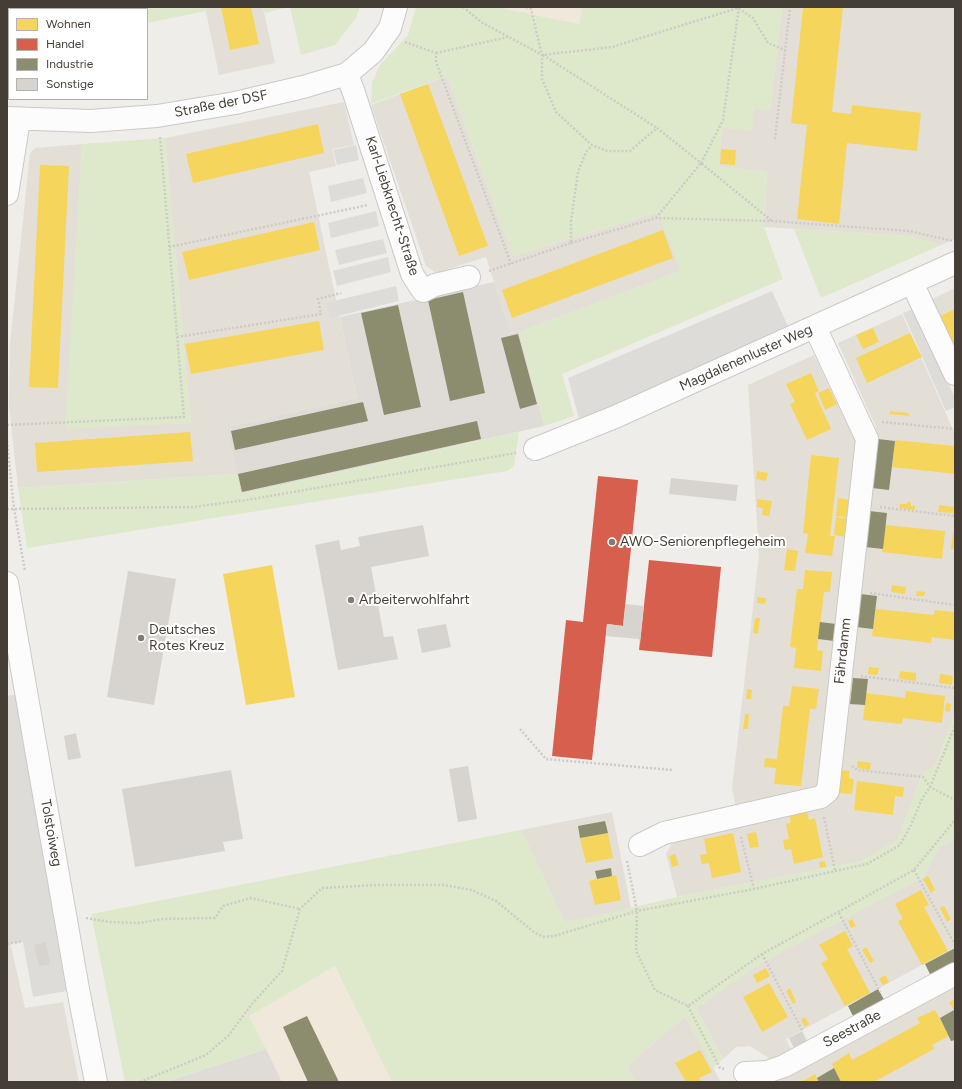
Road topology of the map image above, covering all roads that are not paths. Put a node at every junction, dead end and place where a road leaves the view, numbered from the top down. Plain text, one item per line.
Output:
1 (396, 7) edge
2 (346, 74) junction
3 (13, 119) edge
4 (7, 194) edge
5 (955, 263) edge
6 (469, 277) road end
7 (912, 283) junction
8 (815, 327) junction
9 (955, 374) edge
10 (535, 450) road end
11 (7, 583) edge
12 (640, 844) road end
13 (955, 974) edge
14 (745, 1073) road end
15 (96, 1082) edge

1 - 2 street, Straße der DSF
2 - 3 street, Straße der DSF
2 - 6 street, Karl-Liebknecht-Straße
3 - 4 street
5 - 7 street, Magdalenenluster Weg
7 - 8 street, Magdalenenluster Weg
7 - 9 street
8 - 10 street, Magdalenenluster Weg
8 - 12 street, Fährdamm
11 - 15 street, Tolstoiweg
13 - 14 street, Seestraße

